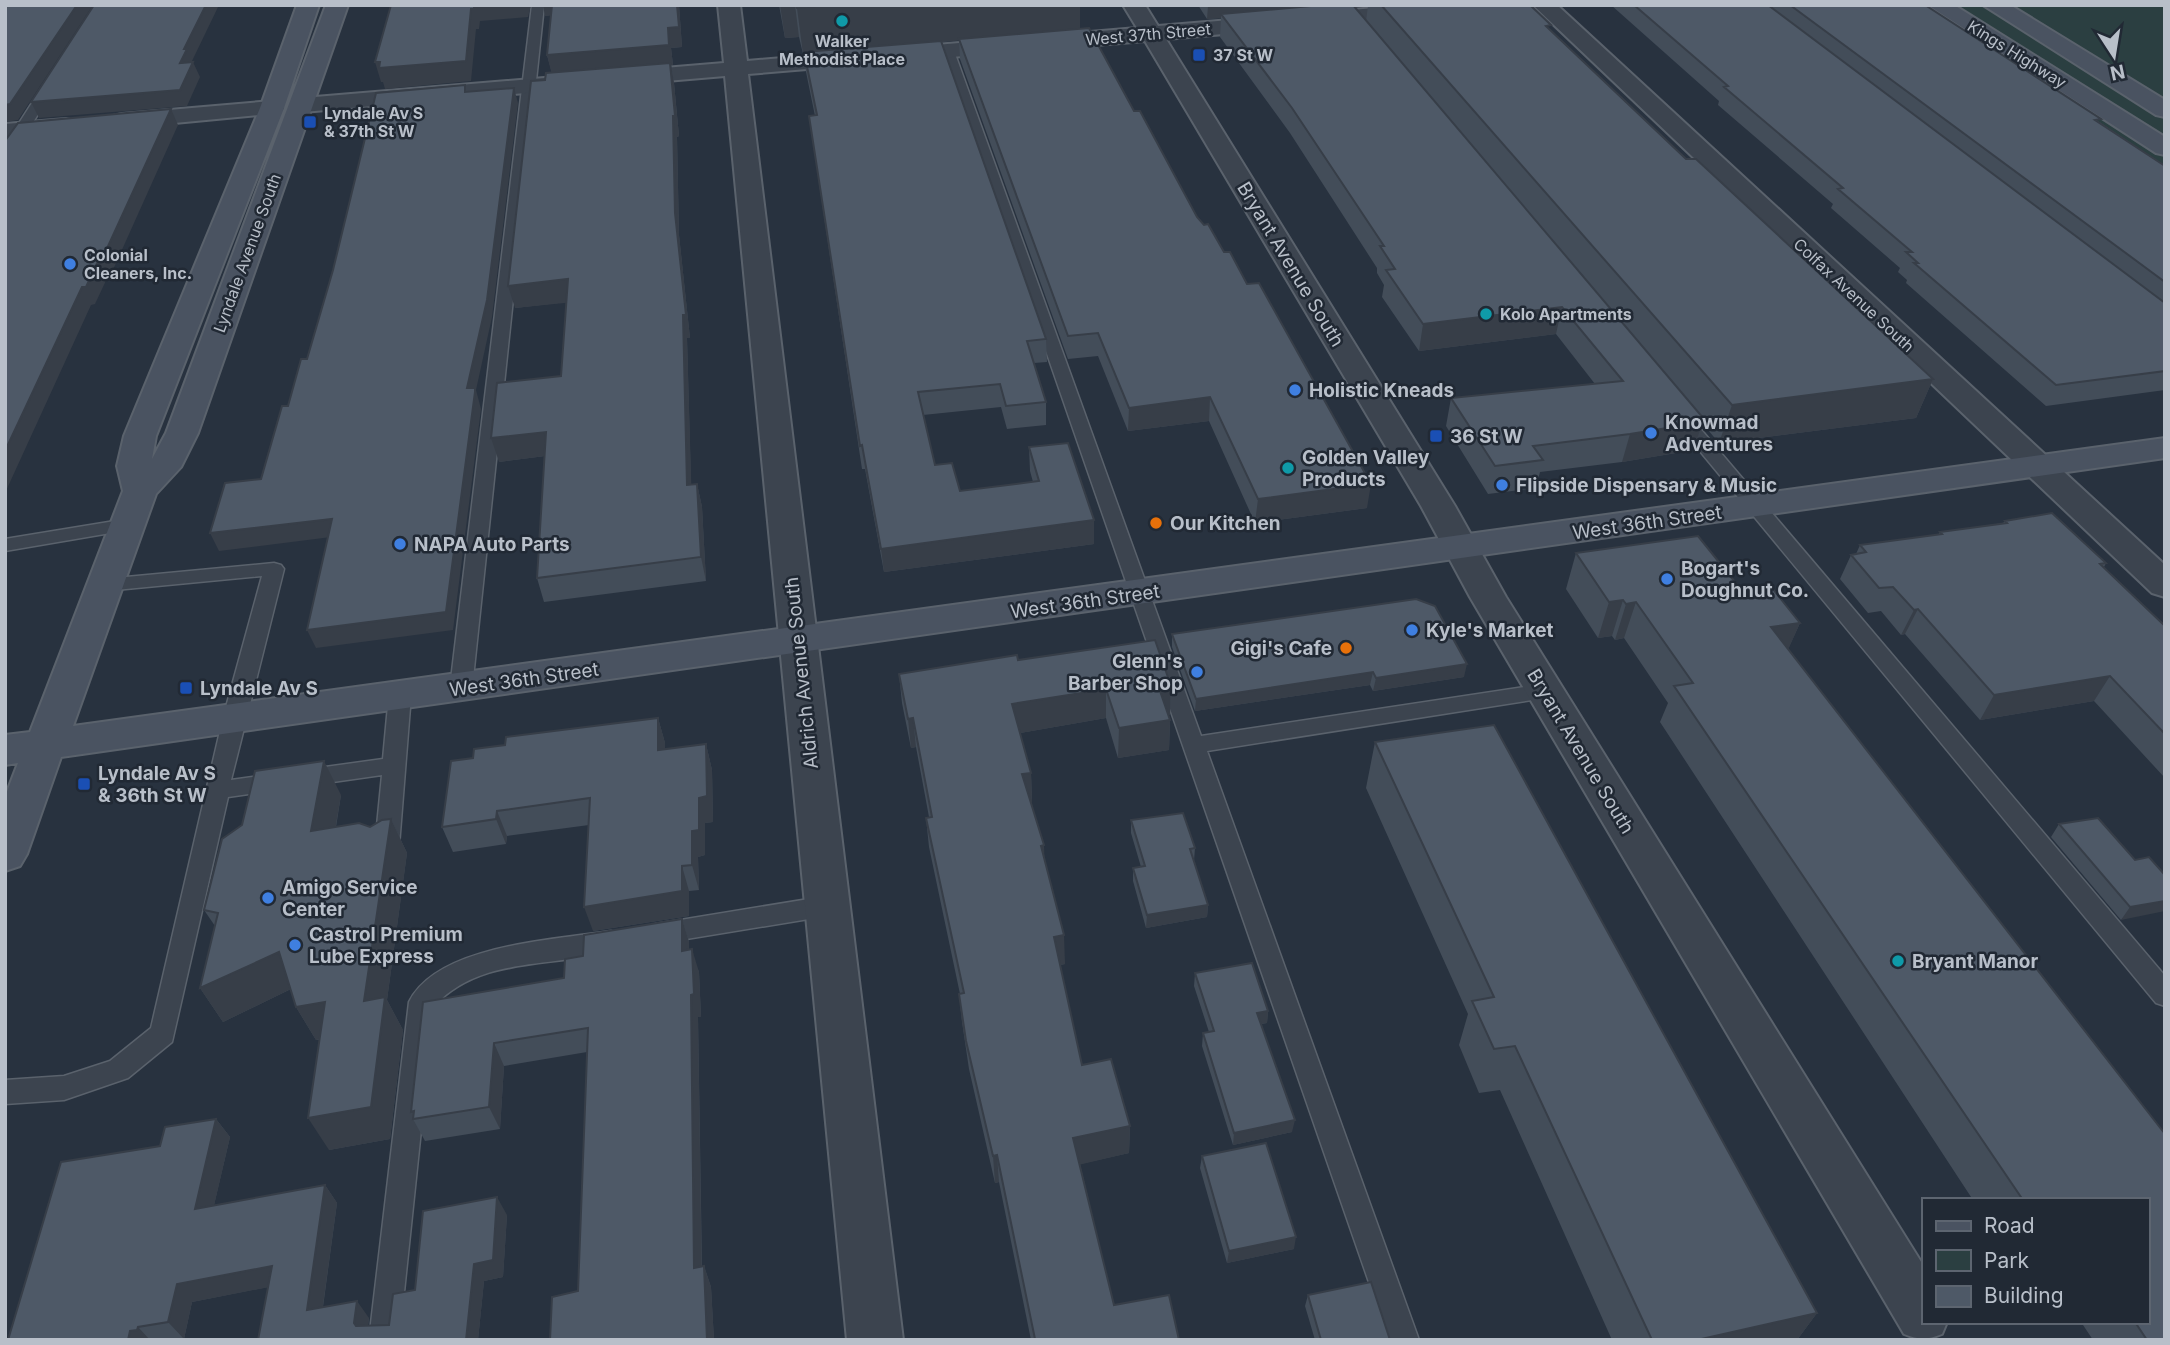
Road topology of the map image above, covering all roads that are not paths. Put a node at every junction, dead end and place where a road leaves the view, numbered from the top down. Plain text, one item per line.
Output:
1 (308, 5) edge
2 (337, 5) edge
3 (538, 5) edge
4 (729, 5) edge
5 (1134, 5) edge
6 (1491, 5) edge
7 (1544, 5) edge
8 (1939, 5) edge
9 (1994, 5) edge
10 (1344, 11) edge
11 (1151, 33) junction
12 (1367, 39) edge
13 (948, 51) junction
14 (735, 69) junction
15 (59, 72) edge
16 (529, 86) junction
17 (303, 105) junction
18 (272, 108) junction
19 (2165, 110) edge
20 (13, 131) edge
21 (2165, 148) edge
22 (5, 156) edge
23 (1667, 400) edge
24 (2165, 449) edge
25 (2037, 466) junction
26 (140, 491) junction
27 (1758, 507) junction
28 (127, 525) junction
29 (5, 545) edge
30 (1461, 547) junction
31 (105, 585) junction
32 (2165, 585) edge
33 (1141, 593) junction
34 (797, 640) junction
35 (461, 688) junction
36 (1545, 691) junction
37 (400, 695) junction
38 (234, 718) junction
39 (46, 744) junction
40 (1195, 745) junction
41 (5, 750) edge
42 (396, 765) junction
43 (218, 790) junction
44 (386, 850) edge
45 (5, 854) edge
46 (827, 906) junction
47 (2165, 995) edge
48 (5, 1092) edge
49 (1922, 1313) edge
50 (1929, 1324) edge
51 (384, 1340) edge
52 (875, 1340) edge
53 (1404, 1340) edge
54 (1938, 1340) edge

1 - 18 main road, Lyndale Avenue South
2 - 17 main road, Lyndale Avenue South
3 - 16 lane
4 - 14 street, Aldrich Avenue South
5 - 11 street, Bryant Avenue South
6 - 10 street, West 37th Street
7 - 25 street, Colfax Avenue South
8 - 21 main road, Kings Highway
9 - 19 main road, Kings Highway
10 - 11 street, West 37th Street
10 - 12 lane
11 - 13 street, West 37th Street
11 - 30 street, Bryant Avenue South
13 - 14 street, West 37th Street
13 - 33 lane
14 - 16 street, West 37th Street
14 - 34 street, Aldrich Avenue South
15 - 20 lane
16 - 17 street, West 37th Street
16 - 35 lane
17 - 26 main road, Lyndale Avenue South
18 - 20 street
18 - 26 main road, Lyndale Avenue South
20 - 22 lane
23 - 27 lane
24 - 25 main road, West 36th Street
25 - 27 main road, West 36th Street
25 - 32 street, Colfax Avenue South
26 - 28 main road, Lyndale Avenue South
27 - 30 main road, West 36th Street
27 - 47 lane
28 - 29 lane
28 - 31 main road, Lyndale Avenue South
30 - 33 main road, West 36th Street
30 - 36 street, Bryant Avenue South
31 - 38 lane
31 - 39 main road, Lyndale Avenue South
33 - 34 main road, West 36th Street
33 - 40 lane
34 - 35 main road, West 36th Street
34 - 46 street, Aldrich Avenue South
35 - 37 main road, West 36th Street
36 - 40 lane
36 - 49 street, Bryant Avenue South
37 - 38 main road, West 36th Street
37 - 42 lane
38 - 39 main road, West 36th Street
38 - 43 lane
39 - 41 main road, West 36th Street
39 - 45 main road, Lyndale Avenue South
40 - 53 lane
42 - 43 lane
42 - 44 lane
43 - 48 lane
46 - 51 lane
46 - 52 street, Aldrich Avenue South
50 - 54 street

